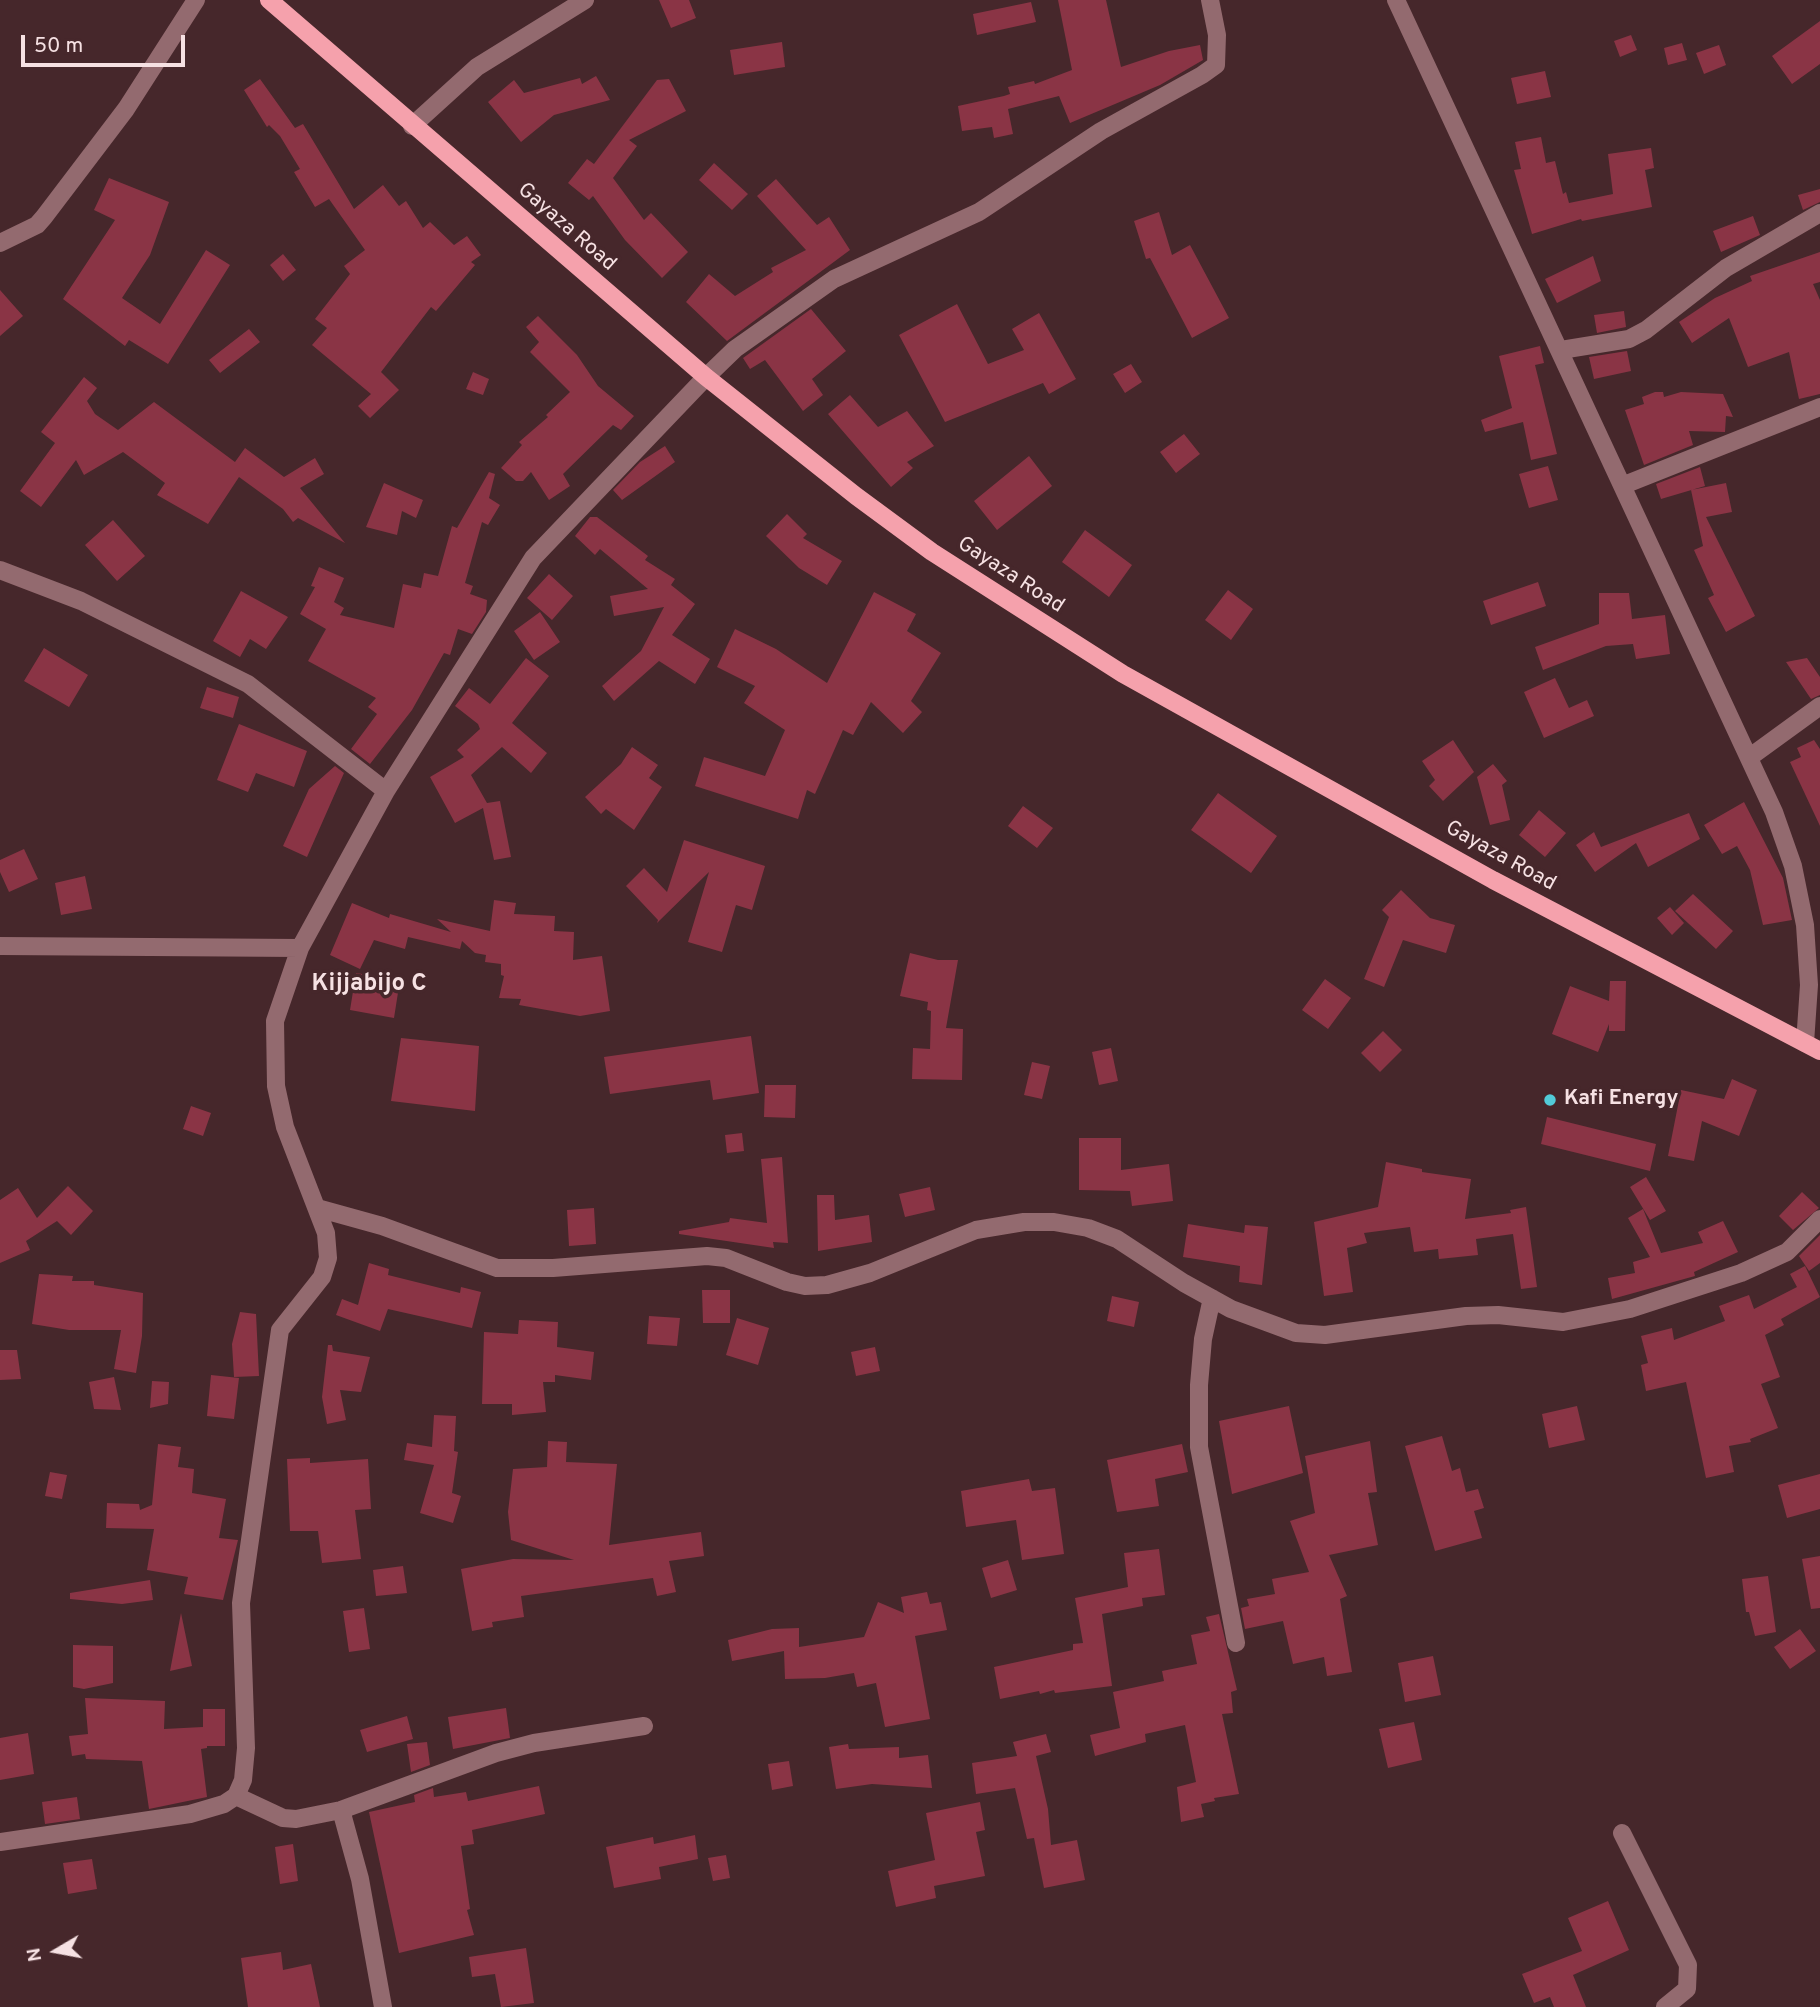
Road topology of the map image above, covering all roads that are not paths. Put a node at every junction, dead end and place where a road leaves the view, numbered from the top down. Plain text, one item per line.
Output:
1 (196, 0) edge
2 (269, 0) edge
3 (585, 0) edge
4 (1210, 0) edge
5 (1396, 0) edge
6 (412, 126) junction
7 (1820, 213) edge
8 (0, 243) edge
9 (1561, 350) junction
10 (706, 377) junction
11 (1820, 407) edge
12 (1624, 485) junction
13 (0, 570) edge
14 (1820, 706) edge
15 (1750, 757) junction
16 (386, 791) junction
17 (0, 946) edge
18 (300, 948) junction
19 (1812, 1047) edge
20 (317, 1208) junction
21 (1820, 1219) edge
22 (1212, 1298) junction
23 (1236, 1643) dead end
24 (644, 1726) dead end
25 (236, 1796) junction
26 (341, 1810) junction
27 (1622, 1833) dead end
28 (0, 1842) edge
29 (383, 2007) edge
30 (1665, 2007) edge

1 - 8 street
2 - 6 main road, Gayaza Road
3 - 6 street
4 - 10 street
5 - 9 street
6 - 10 main road, Gayaza Road
7 - 9 street
9 - 12 street
10 - 16 street
10 - 19 main road, Gayaza Road
11 - 12 street
12 - 15 street
13 - 16 street
14 - 15 street
15 - 19 street
16 - 18 street
17 - 18 street
18 - 20 street
20 - 22 street
20 - 25 street
21 - 22 street
22 - 23 street
24 - 26 street
25 - 26 street
25 - 28 street
26 - 29 street
27 - 30 street

